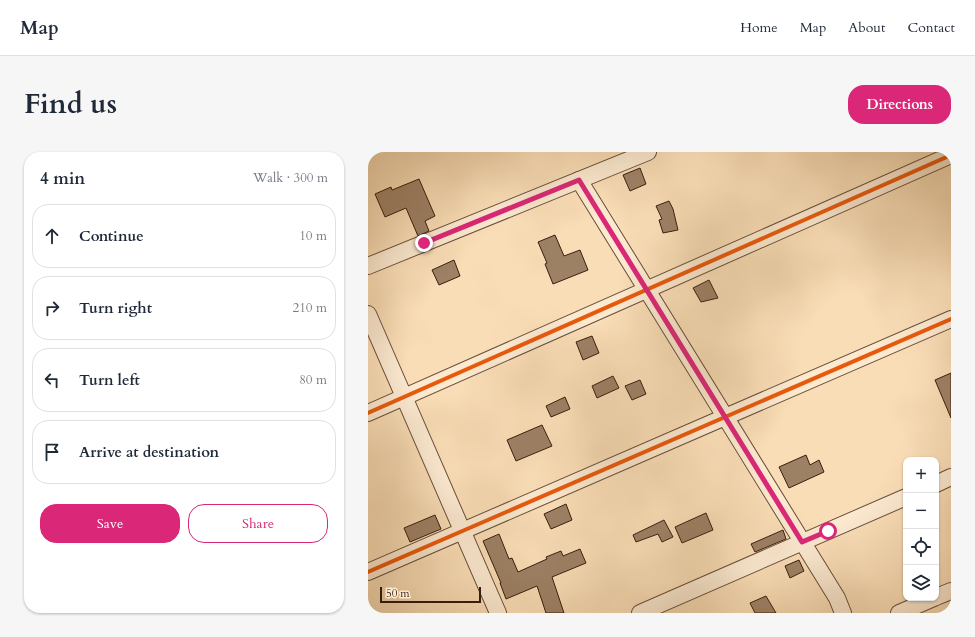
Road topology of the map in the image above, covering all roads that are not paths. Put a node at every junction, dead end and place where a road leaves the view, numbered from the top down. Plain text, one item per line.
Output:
1 (648, 152) edge
2 (951, 155) edge
3 (579, 180) junction
4 (368, 266) edge
5 (647, 290) junction
6 (368, 314) edge
7 (951, 319) edge
8 (404, 397) junction
9 (368, 413) edge
10 (725, 417) junction
11 (951, 477) edge
12 (939, 483) edge
13 (903, 498) edge
14 (462, 531) junction
15 (802, 542) junction
16 (368, 572) edge
17 (951, 590) edge
18 (939, 596) edge
19 (928, 601) edge
20 (498, 613) edge
21 (640, 613) edge
22 (843, 613) edge
23 (899, 613) edge

1 - 3 street
2 - 5 street
3 - 4 street
3 - 5 street
5 - 8 street
5 - 10 street
6 - 8 street
7 - 10 street
8 - 9 street
8 - 14 street
10 - 14 street
10 - 15 street
11 - 12 street
13 - 15 street
14 - 16 street
14 - 20 street
15 - 21 street
15 - 22 street
17 - 18 street
19 - 23 street

